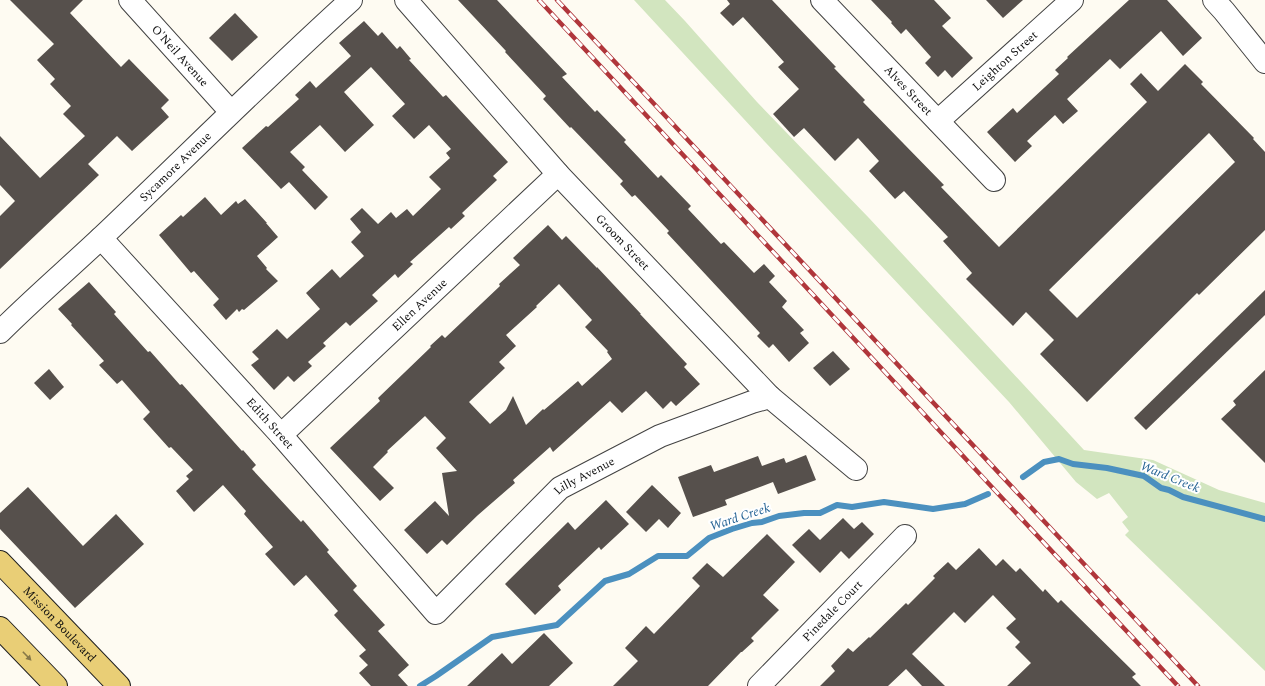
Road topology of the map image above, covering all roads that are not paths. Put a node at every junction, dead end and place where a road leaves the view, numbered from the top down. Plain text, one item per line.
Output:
1 (130, 0) edge
2 (351, 0) edge
3 (406, 0) edge
4 (822, 0) edge
5 (1072, 0) edge
6 (1214, 0) edge
7 (1265, 62) edge
8 (231, 112) junction
9 (938, 121) junction
10 (558, 174) junction
11 (994, 180) dead end
12 (101, 238) junction
13 (0, 332) edge
14 (770, 397) junction
15 (281, 435) junction
16 (856, 469) dead end
17 (904, 536) dead end
18 (0, 562) edge
19 (436, 613) joint
20 (0, 628) edge
21 (56, 686) edge
22 (119, 686) edge
23 (759, 686) edge

1 - 8 street, O'Neil Avenue
2 - 8 street, Sycamore Avenue
3 - 10 street, Groom Street
4 - 9 street, Alves Street
5 - 9 street, Leighton Street
6 - 7 street
8 - 12 street, Sycamore Avenue
9 - 11 street, Alves Street
10 - 14 street, Groom Street
10 - 15 street, Ellen Avenue
12 - 13 street, Sycamore Avenue
12 - 15 street, Edith Street
14 - 16 street, Groom Street
14 - 19 street, Lilly Avenue
15 - 19 street, Edith Street
17 - 23 street, Pinedale Court
18 - 22 main road, Mission Boulevard
20 -> 21 main road

